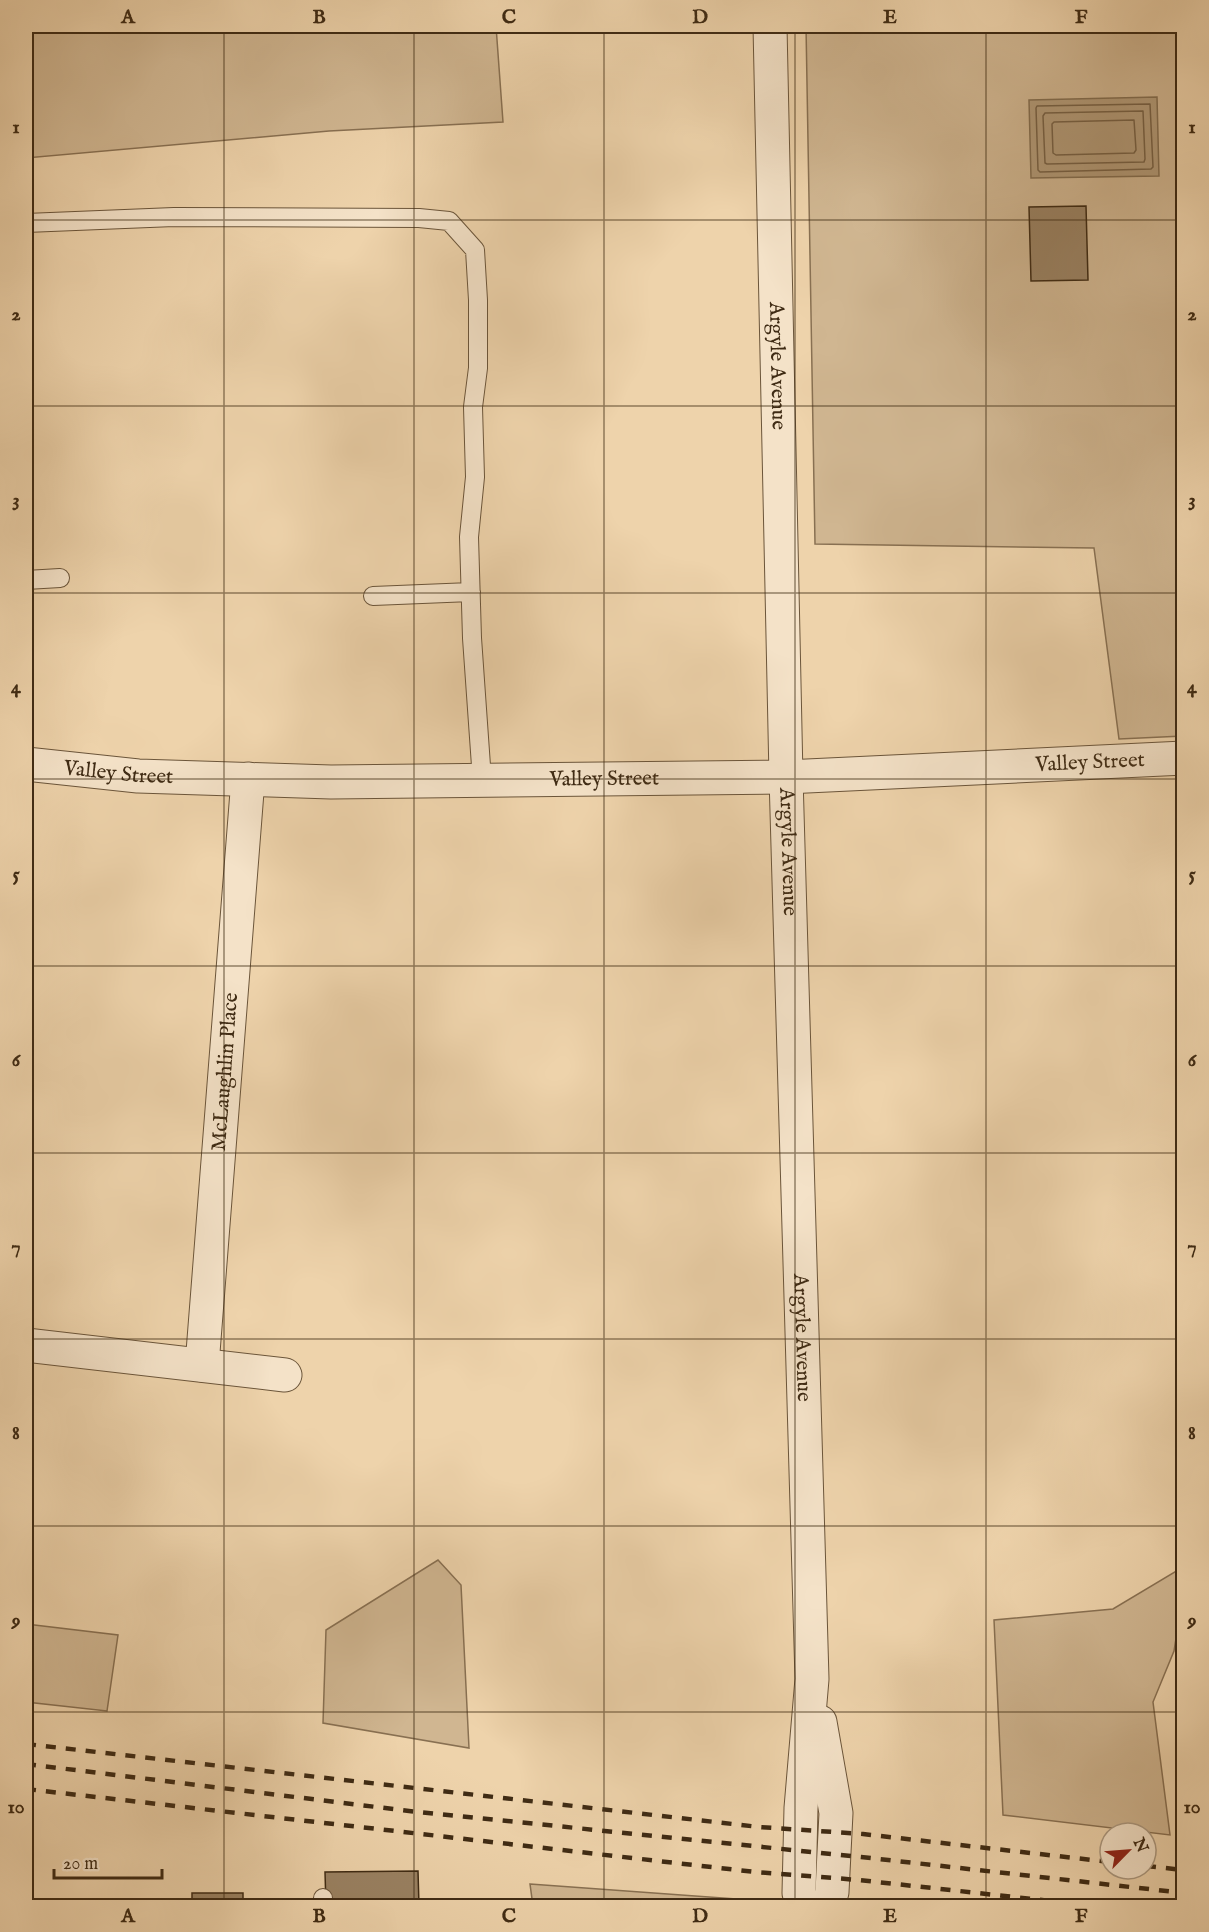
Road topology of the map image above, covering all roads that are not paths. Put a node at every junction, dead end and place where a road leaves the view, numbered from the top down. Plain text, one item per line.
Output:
1 (770, 26) edge
2 (26, 223) edge
3 (60, 578) dead end
4 (26, 580) edge
5 (471, 592) junction
6 (373, 596) dead end
7 (1184, 758) edge
8 (26, 764) edge
9 (786, 777) junction
10 (248, 779) junction
11 (482, 780) junction
12 (26, 1345) edge
13 (202, 1365) junction
14 (285, 1375) dead end
15 (812, 1679) junction
16 (803, 1906) edge
17 (828, 1906) edge

1 - 9 street, Argyle Avenue
2 - 5 lane
3 - 4 lane
5 - 6 lane
5 - 11 lane
7 - 9 street, Valley Street
8 - 10 street, Valley Street
9 - 11 street, Valley Street
9 - 15 street, Argyle Avenue
10 - 11 street, Valley Street
10 - 13 street, McLaughlin Place
12 - 13 street
13 - 14 street
15 - 16 street, Argyle Avenue
15 - 17 street, Argyle Avenue

